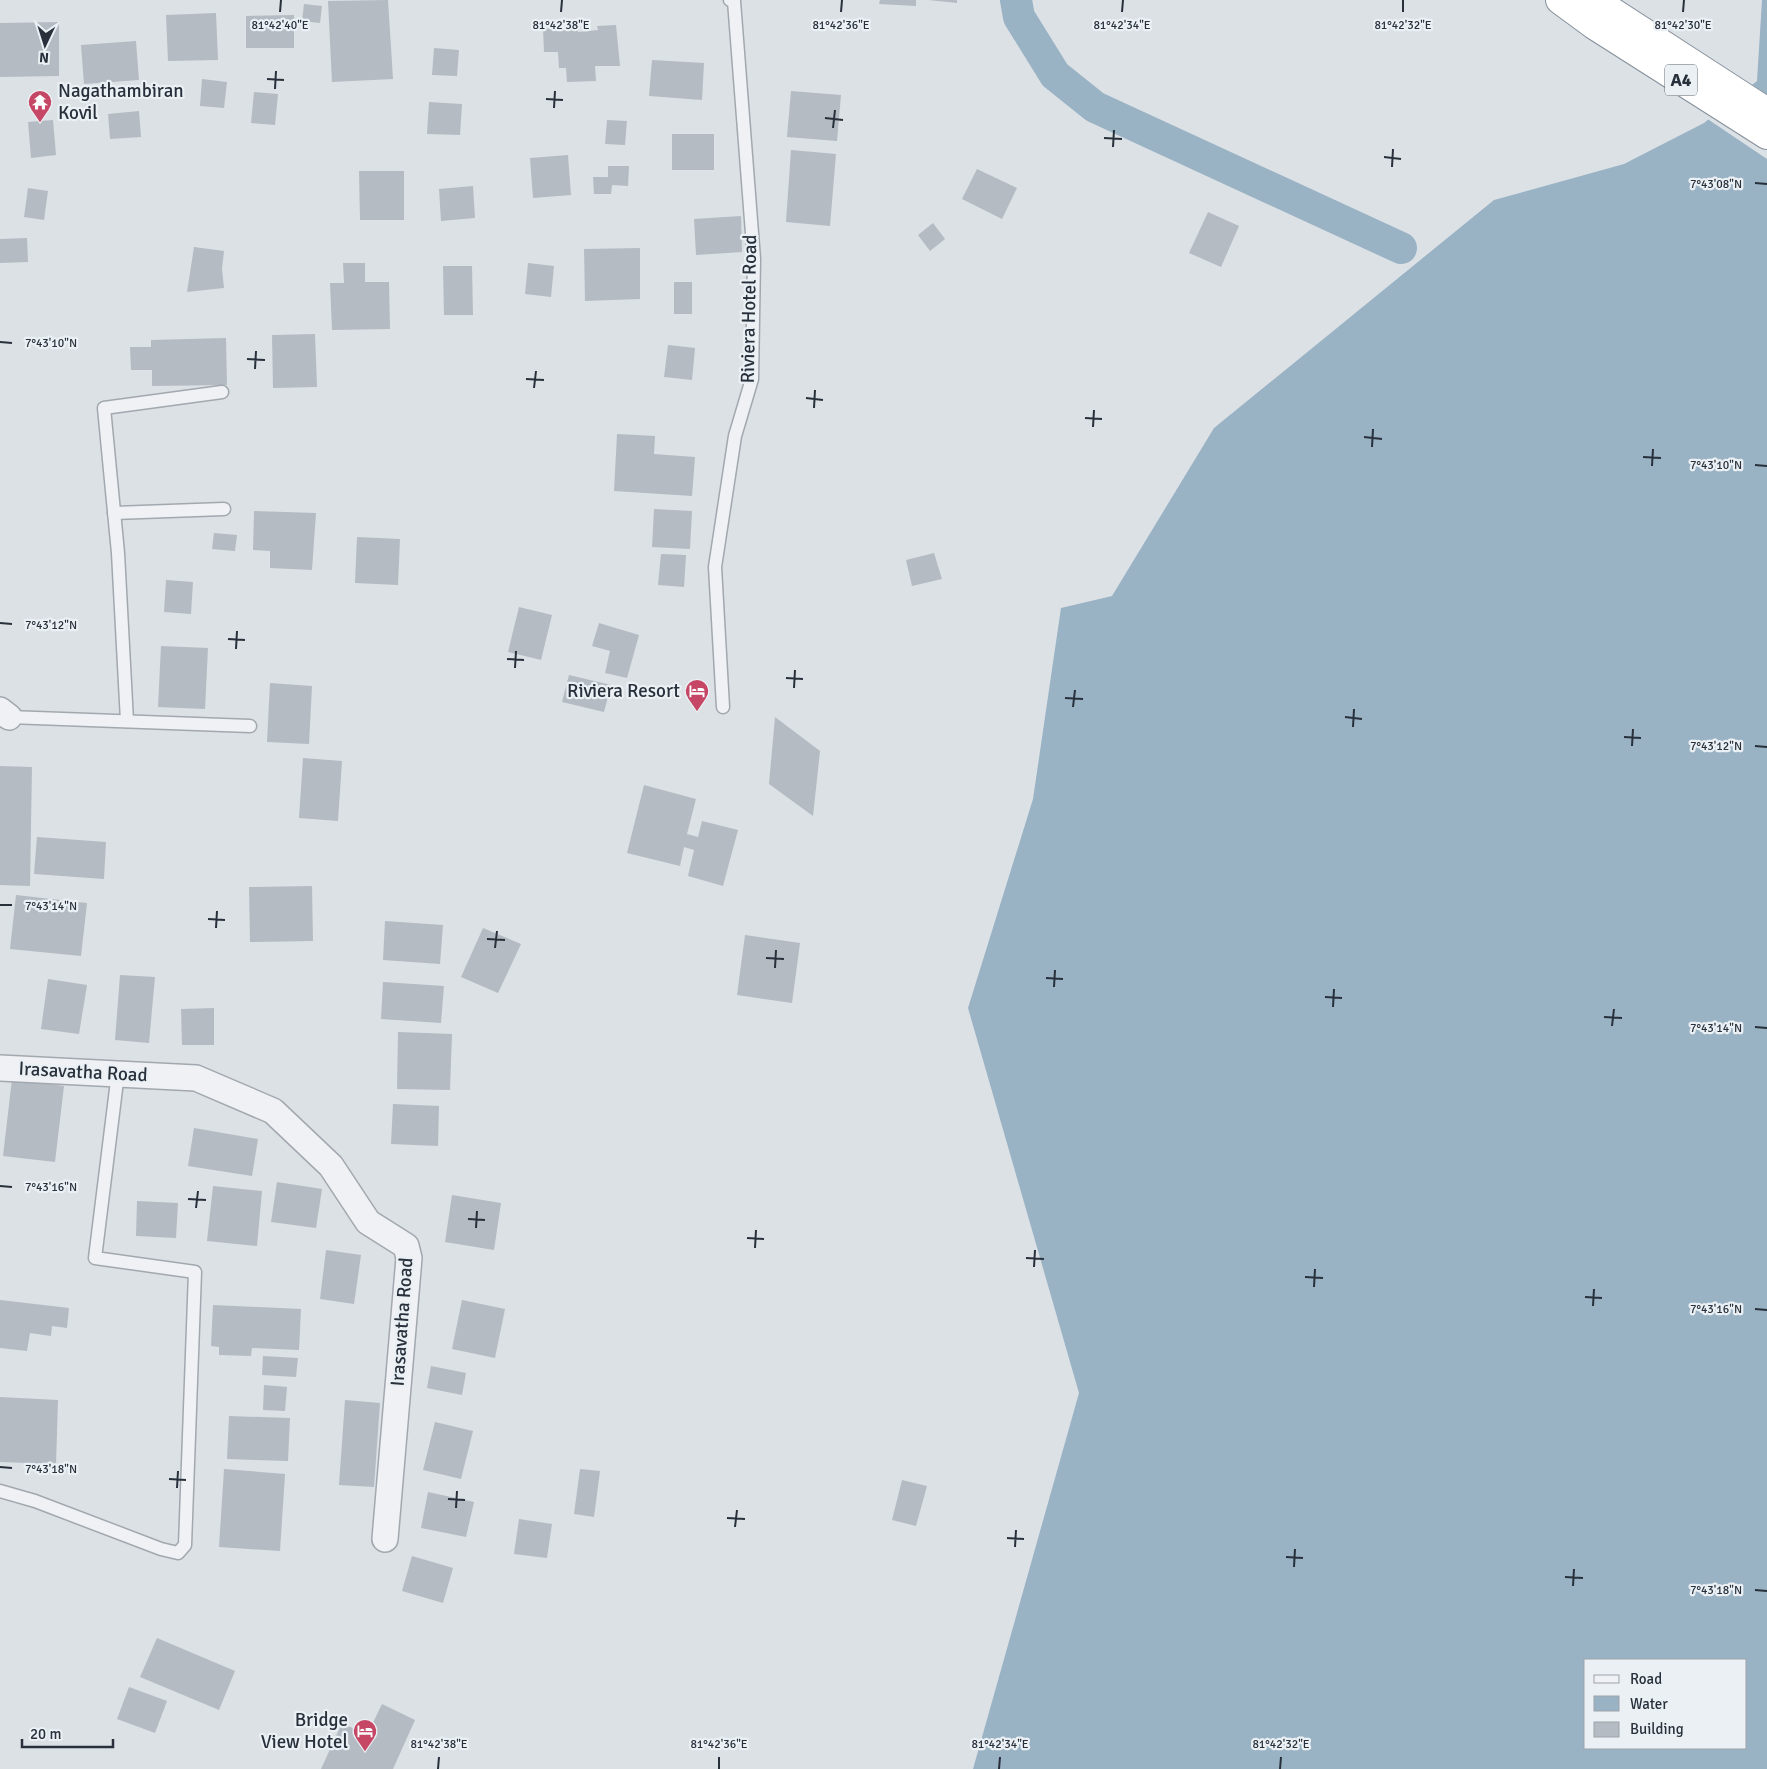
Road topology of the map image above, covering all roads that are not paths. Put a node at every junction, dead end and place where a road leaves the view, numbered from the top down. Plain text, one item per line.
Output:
1 (730, 0) edge
2 (1560, 0) edge
3 (1597, 11) edge
4 (1767, 112) edge
5 (1767, 135) edge
6 (222, 392) dead end
7 (224, 509) dead end
8 (114, 513) junction
9 (723, 707) dead end
10 (4, 714) edge
11 (127, 721) junction
12 (250, 726) dead end
13 (0, 1068) edge
14 (118, 1073) junction
15 (0, 1491) edge
16 (384, 1539) dead end

1 - 9 lane, Riviera Hotel Road
2 - 3 highway, A4
3 - 4 highway, A4
3 - 5 highway, A4
6 - 8 lane
7 - 8 lane
8 - 11 lane
10 - 11 lane
11 - 12 lane
13 - 14 street, Irasavatha Road
14 - 15 lane
14 - 16 street, Irasavatha Road

